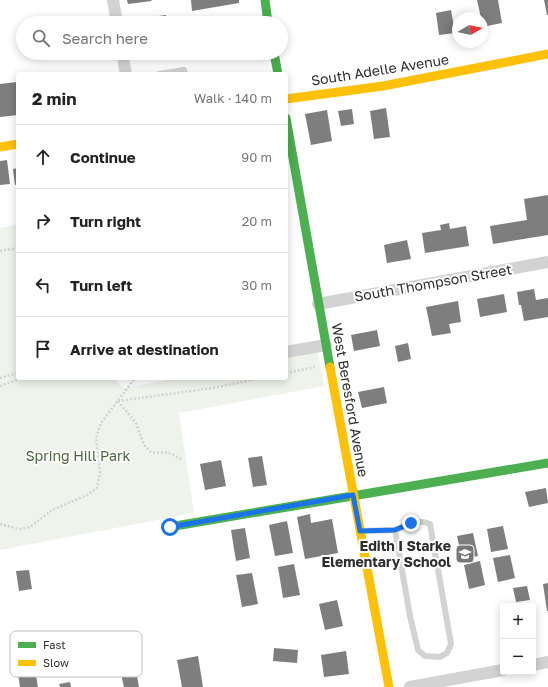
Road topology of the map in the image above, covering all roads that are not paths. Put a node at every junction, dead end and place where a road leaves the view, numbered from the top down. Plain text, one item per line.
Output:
1 (113, 0) edge
2 (265, 0) edge
3 (116, 16) edge
4 (266, 16) edge
5 (548, 54) edge
6 (123, 60) edge
7 (275, 60) edge
8 (126, 72) edge
9 (172, 72) edge
10 (184, 72) edge
11 (278, 72) edge
12 (288, 99) edge
13 (288, 130) edge
14 (16, 144) edge
15 (0, 147) edge
16 (548, 262) edge
17 (318, 304) junction
18 (326, 345) junction
19 (288, 352) edge
20 (548, 463) edge
21 (353, 495) junction
22 (170, 527) dead end
23 (395, 530) junction
24 (360, 531) junction
25 (548, 662) edge
26 (536, 664) edge
27 (500, 671) edge
28 (389, 687) edge
29 (410, 687) edge

1 - 3 street
2 - 4 street
5 - 12 street, South Adelle Avenue
6 - 8 street
7 - 11 street
9 - 10 lane
13 - 17 street, West Beresford Avenue
14 - 15 street
16 - 17 street, South Thompson Street
17 - 18 street, West Beresford Avenue
18 - 19 street
18 - 21 street, West Beresford Avenue
20 - 21 street
21 - 22 street
21 - 24 street, West Beresford Avenue
23 - 23 lane
23 - 24 lane
24 - 28 street, West Beresford Avenue
25 - 26 street
27 - 29 street

